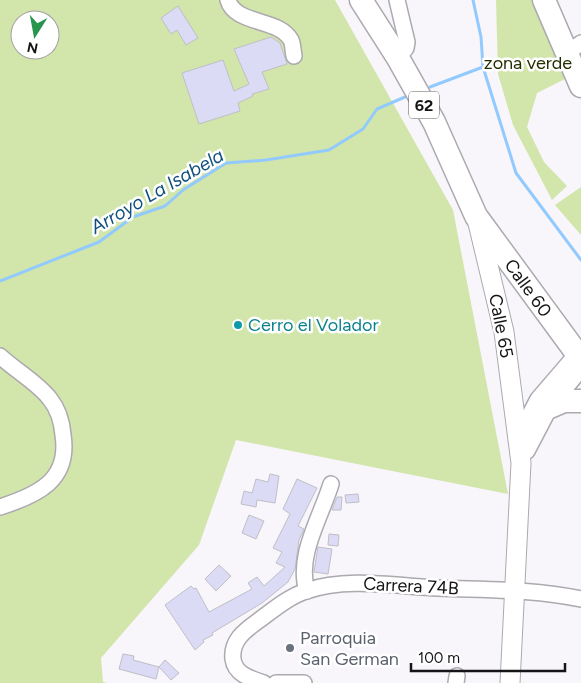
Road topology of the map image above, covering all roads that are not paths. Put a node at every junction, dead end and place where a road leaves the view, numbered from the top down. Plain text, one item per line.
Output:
1 (228, 0) edge
2 (361, 0) edge
3 (397, 0) edge
4 (544, 0) edge
5 (574, 48) edge
6 (294, 56) dead end
7 (398, 58) junction
8 (581, 86) edge
9 (476, 216) junction
10 (0, 356) edge
11 (580, 358) edge
12 (581, 401) edge
13 (550, 407) junction
14 (521, 463) junction
15 (331, 484) dead end
16 (0, 508) edge
17 (307, 591) junction
18 (516, 592) junction
19 (581, 599) edge
20 (264, 683) edge
21 (276, 683) edge
22 (304, 683) edge
23 (510, 683) edge

1 - 6 street
2 - 7 highway, Calle 65 / 62
3 - 7 street
4 - 5 highway
5 - 8 highway
7 - 9 highway, Calle 65 / 62
9 - 11 highway, Calle 60 / 62
9 - 14 main road, Calle 65
10 - 16 street
11 - 13 street
11 - 14 street
12 - 13 highway
13 - 14 street
14 - 18 main road, Calle 65
15 - 17 street
17 - 18 street, Carrera 74B
17 - 20 street, Carrera 74B
18 - 19 street, Carrera 74B
18 - 23 main road, Calle 65
21 - 22 street

